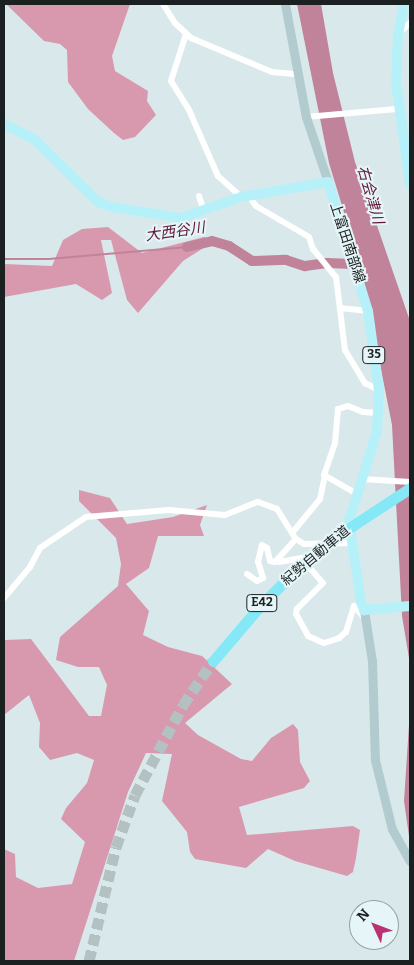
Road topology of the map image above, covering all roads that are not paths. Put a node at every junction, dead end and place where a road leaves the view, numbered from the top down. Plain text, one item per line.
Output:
1 (163, 4) edge
2 (285, 4) edge
3 (404, 4) edge
4 (410, 23) edge
5 (186, 34) junction
6 (398, 34) junction
7 (297, 74) junction
8 (397, 109) junction
9 (310, 116) junction
10 (4, 124) edge
11 (328, 182) junction
12 (410, 184) edge
13 (199, 196) dead end
14 (245, 197) junction
15 (203, 208) junction
16 (340, 308) junction
17 (368, 311) junction
18 (379, 390) junction
19 (379, 413) junction
20 (325, 475) junction
21 (362, 479) junction
22 (410, 482) edge
23 (410, 488) edge
24 (358, 494) junction
25 (294, 536) junction
26 (351, 544) junction
27 (302, 558) dead end
28 (278, 562) junction
29 (309, 567) dead end
30 (247, 574) dead end
31 (4, 598) edge
32 (410, 606) edge
33 (365, 615) junction
34 (213, 661) tunnel mouth
35 (410, 861) edge

1 - 5 street
2 - 7 street
3 - 6 main road
4 - 6 street
5 - 7 street
5 - 14 street
6 - 8 main road
7 - 9 street
8 - 9 street
8 - 12 main road
9 - 11 street
10 - 15 main road
11 - 14 main road
11 - 17 main road, 上富田南部線 / 35
13 - 15 street
14 - 15 main road
14 - 16 street
16 - 17 street
16 - 18 street
17 - 18 main road, 上富田南部線 / 35
18 - 19 main road, 上富田南部線 / 35
19 - 20 street
19 - 21 main road, 上富田南部線 / 35
20 - 24 street
20 - 25 street
21 - 22 street
21 - 24 main road, 上富田南部線 / 35
23 - 34 highway, 紀勢自動車道 / E42
24 - 26 main road, 上富田南部線 / 35
25 - 26 street
25 - 28 street
25 - 31 street
26 - 33 main road, 上富田南部線 / 35
27 - 28 street
28 - 30 street
29 - 33 street
32 - 33 main road
33 - 35 street

